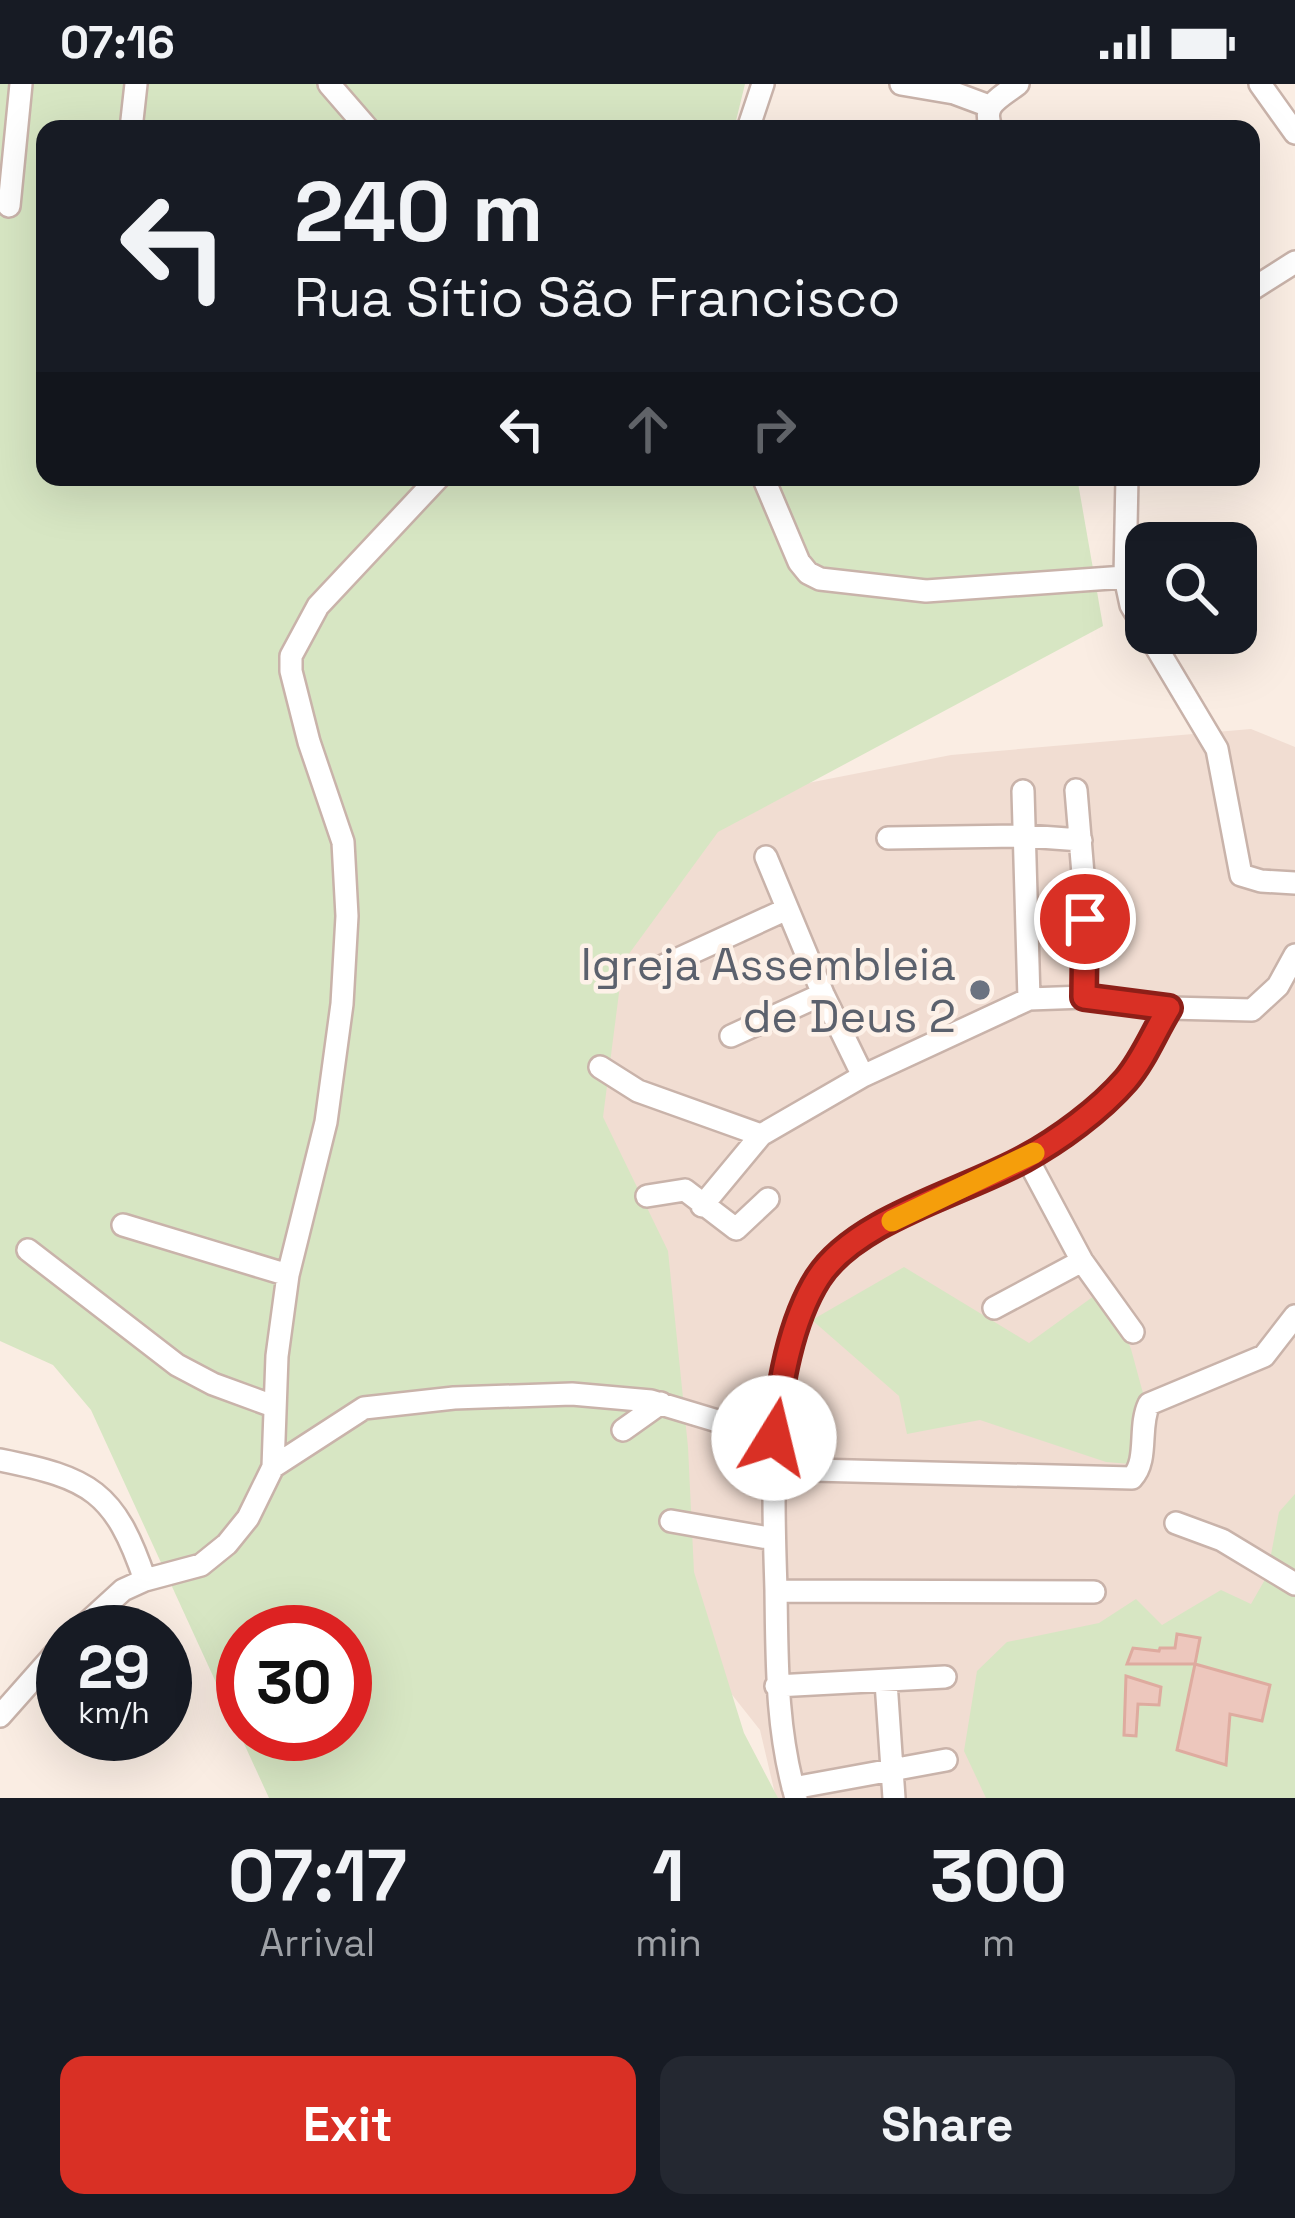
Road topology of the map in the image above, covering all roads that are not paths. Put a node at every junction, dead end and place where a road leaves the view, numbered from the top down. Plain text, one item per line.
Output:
1 (21, 84) edge
2 (136, 84) edge
3 (329, 84) edge
4 (763, 84) edge
5 (902, 84) edge
6 (1260, 84) edge
7 (1004, 91) edge
8 (132, 120) edge
9 (353, 120) edge
10 (751, 120) edge
11 (989, 120) edge
12 (1295, 133) edge
13 (9, 206) dead end
14 (1295, 262) edge
15 (1260, 284) edge
16 (431, 486) edge
17 (768, 486) edge
18 (1126, 486) edge
19 (1126, 522) edge
20 (1125, 577) edge
21 (1158, 654) edge
22 (1076, 790) dead end
23 (1023, 791) dead end
24 (1026, 836) junction
25 (888, 838) dead end
26 (1081, 840) junction
27 (766, 857) dead end
28 (1295, 883) edge
29 (785, 910) junction
30 (1295, 955) edge
31 (652, 971) dead end
32 (823, 994) junction
33 (1084, 997) junction
34 (1029, 999) junction
35 (1169, 1008) junction
36 (731, 1036) dead end
37 (600, 1066) dead end
38 (863, 1076) junction
39 (760, 1136) junction
40 (1027, 1158) junction
41 (647, 1196) dead end
42 (768, 1199) dead end
43 (702, 1206) junction
44 (123, 1225) dead end
45 (28, 1250) dead end
46 (1082, 1261) junction
47 (289, 1275) junction
48 (994, 1308) dead end
49 (1295, 1316) edge
50 (1133, 1332) dead end
51 (661, 1403) junction
52 (273, 1406) junction
53 (623, 1430) dead end
54 (774, 1438) junction
55 (0, 1460) edge
56 (273, 1467) junction
57 (774, 1469) junction
58 (671, 1521) dead end
59 (1175, 1522) dead end
60 (774, 1539) junction
61 (145, 1580) junction
62 (1295, 1584) edge
63 (776, 1591) junction
64 (1094, 1592) dead end
65 (106, 1605) edge
66 (36, 1675) edge
67 (945, 1677) dead end
68 (886, 1682) junction
69 (776, 1686) junction
70 (0, 1716) edge
71 (946, 1760) dead end
72 (893, 1770) junction
73 (794, 1793) edge
74 (894, 1798) edge

1 - 13 street
2 - 8 street
3 - 9 street
4 - 10 street
5 - 7 street
6 - 12 street
7 - 11 street
14 - 15 street
16 - 47 street
17 - 20 street
18 - 19 street
21 - 28 street
22 - 26 street
23 - 24 street
24 - 25 street
24 - 26 street
24 - 34 street
26 - 33 street
27 - 29 street
29 - 31 street
29 - 32 street
30 - 35 street
32 - 36 street
32 - 38 street
33 - 34 street
33 - 35 street
34 - 38 street
35 - 40 street
37 - 39 street
38 - 39 street
39 - 43 street
40 - 46 street
40 - 54 street
41 - 43 street
42 - 43 street
44 - 47 street
45 - 52 street
46 - 48 street
46 - 50 street
47 - 52 street
49 - 57 street
51 - 53 street
51 - 54 street
51 - 56 street
52 - 56 street
54 - 57 street
55 - 61 street
56 - 61 street
57 - 60 street
58 - 60 street
59 - 62 street
60 - 63 street
61 - 65 street
63 - 64 street
63 - 69 street
66 - 70 street
67 - 68 street
68 - 69 street
68 - 72 street
69 - 73 street
71 - 72 street
72 - 73 street
72 - 74 street

